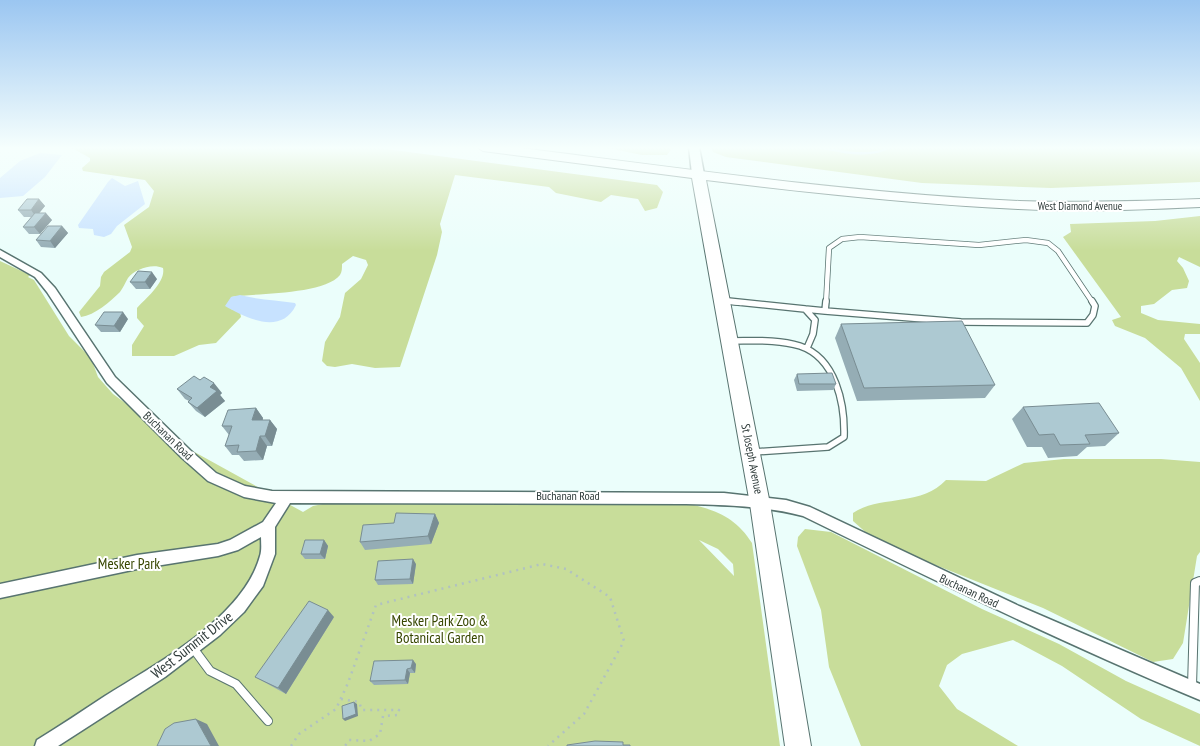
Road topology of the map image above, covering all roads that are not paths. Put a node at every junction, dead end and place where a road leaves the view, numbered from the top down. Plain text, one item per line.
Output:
1 (699, 182) edge
2 (762, 182) edge
3 (1200, 203) edge
4 (0, 253) edge
5 (721, 301) junction
6 (805, 309) junction
7 (825, 311) junction
8 (729, 341) junction
9 (807, 348) junction
10 (751, 452) junction
11 (287, 497) junction
12 (760, 504) junction
13 (268, 526) junction
14 (1200, 581) edge
15 (0, 591) edge
16 (193, 648) junction
17 (1196, 690) edge
18 (268, 721) dead end
19 (43, 746) edge
20 (798, 746) edge

1 - 5 main road, St Joseph Avenue
2 - 3 main road, West Diamond Avenue
4 - 11 street, Buchanan Road
5 - 6 lane
5 - 8 main road, St Joseph Avenue
6 - 7 lane
6 - 9 lane
7 - 7 lane
8 - 9 lane
8 - 10 main road, St Joseph Avenue
9 - 10 lane
10 - 12 main road, St Joseph Avenue
11 - 12 street, Buchanan Road
11 - 13 street
12 - 17 street, Buchanan Road
12 - 20 main road, St Joseph Avenue
13 - 15 street
13 - 16 street, West Summit Drive
14 - 17 lane
16 - 18 lane
16 - 19 street, West Summit Drive

